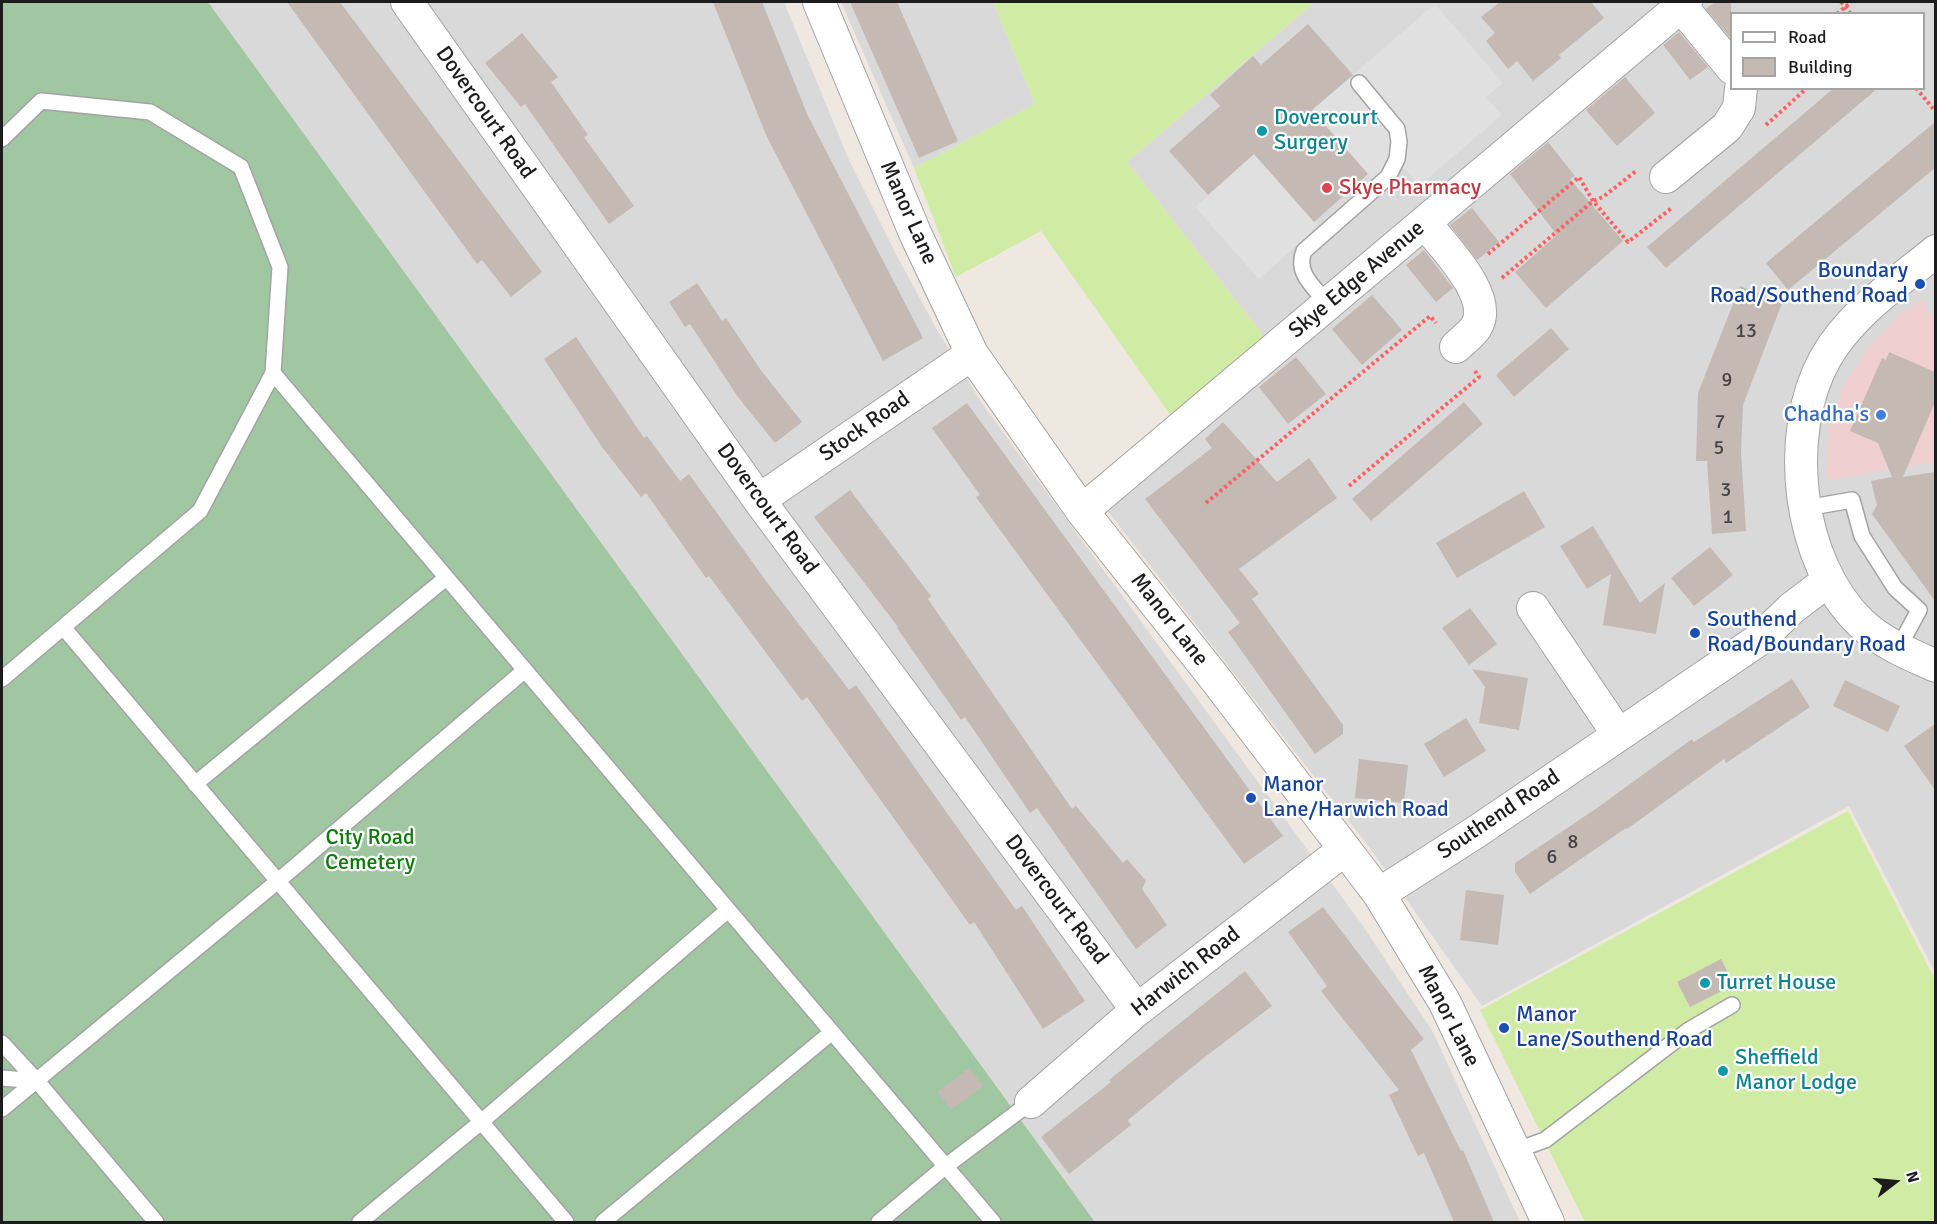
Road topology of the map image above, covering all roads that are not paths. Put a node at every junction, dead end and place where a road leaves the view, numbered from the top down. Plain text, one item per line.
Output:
1 (407, 2) edge
2 (819, 2) edge
3 (1684, 4) edge
4 (1730, 67) edge
5 (1359, 83) dead end
6 (1741, 90) edge
7 (2, 139) edge
8 (1666, 177) road end
9 (1425, 223) junction
10 (1935, 251) edge
11 (1328, 304) junction
12 (1456, 347) road end
13 (972, 354) junction
14 (273, 374) junction
15 (759, 500) junction
16 (1806, 508) junction
17 (1082, 511) junction
18 (446, 578) junction
19 (1829, 580) junction
20 (1533, 608) dead end
21 (63, 627) junction
22 (1898, 649) junction
23 (1935, 666) edge
24 (525, 670) junction
25 (2, 679) edge
26 (1618, 734) junction
27 (195, 784) junction
28 (1345, 849) junction
29 (278, 881) junction
30 (1379, 894) junction
31 (728, 910) junction
32 (1732, 1005) dead end
33 (1137, 1010) junction
34 (832, 1032) junction
35 (2, 1043) edge
36 (2, 1078) edge
37 (37, 1081) junction
38 (1031, 1102) joint
39 (2, 1109) edge
40 (481, 1122) junction
41 (1514, 1151) junction
42 (946, 1166) junction
43 (156, 1222) edge
44 (360, 1222) edge
45 (566, 1222) edge
46 (603, 1222) edge
47 (879, 1222) edge
48 (993, 1222) edge
49 (1548, 1222) edge

1 - 15 street, Dovercourt Road
2 - 13 street, Manor Lane
3 - 4 street
3 - 9 street, Skye Edge Avenue
5 - 11 lane
6 - 8 street
7 - 14 lane
9 - 11 street, Skye Edge Avenue
9 - 12 street
10 - 16 street
11 - 17 street, Skye Edge Avenue
13 - 15 street, Stock Road
13 - 17 street, Manor Lane
14 - 18 lane
14 - 21 lane
15 - 33 street, Dovercourt Road
16 - 19 street
16 - 22 lane
17 - 28 street, Manor Lane
18 - 24 lane
18 - 27 lane
19 - 22 street
19 - 26 street, Southend Road
20 - 26 street
21 - 25 lane
21 - 27 lane
22 - 23 street
24 - 29 lane
24 - 31 lane
26 - 30 street, Southend Road
27 - 29 lane
28 - 30 street, Manor Lane
28 - 33 street, Harwich Road
29 - 37 lane
29 - 40 lane
30 - 41 street, Manor Lane
31 - 34 lane
31 - 40 lane
32 - 41 lane
33 - 38 street, Harwich Road
34 - 42 lane
34 - 46 lane
35 - 37 lane
36 - 37 lane
37 - 39 lane
37 - 43 lane
38 - 42 lane
40 - 44 lane
40 - 45 lane
41 - 49 street, Manor Lane
42 - 47 lane
42 - 48 lane

